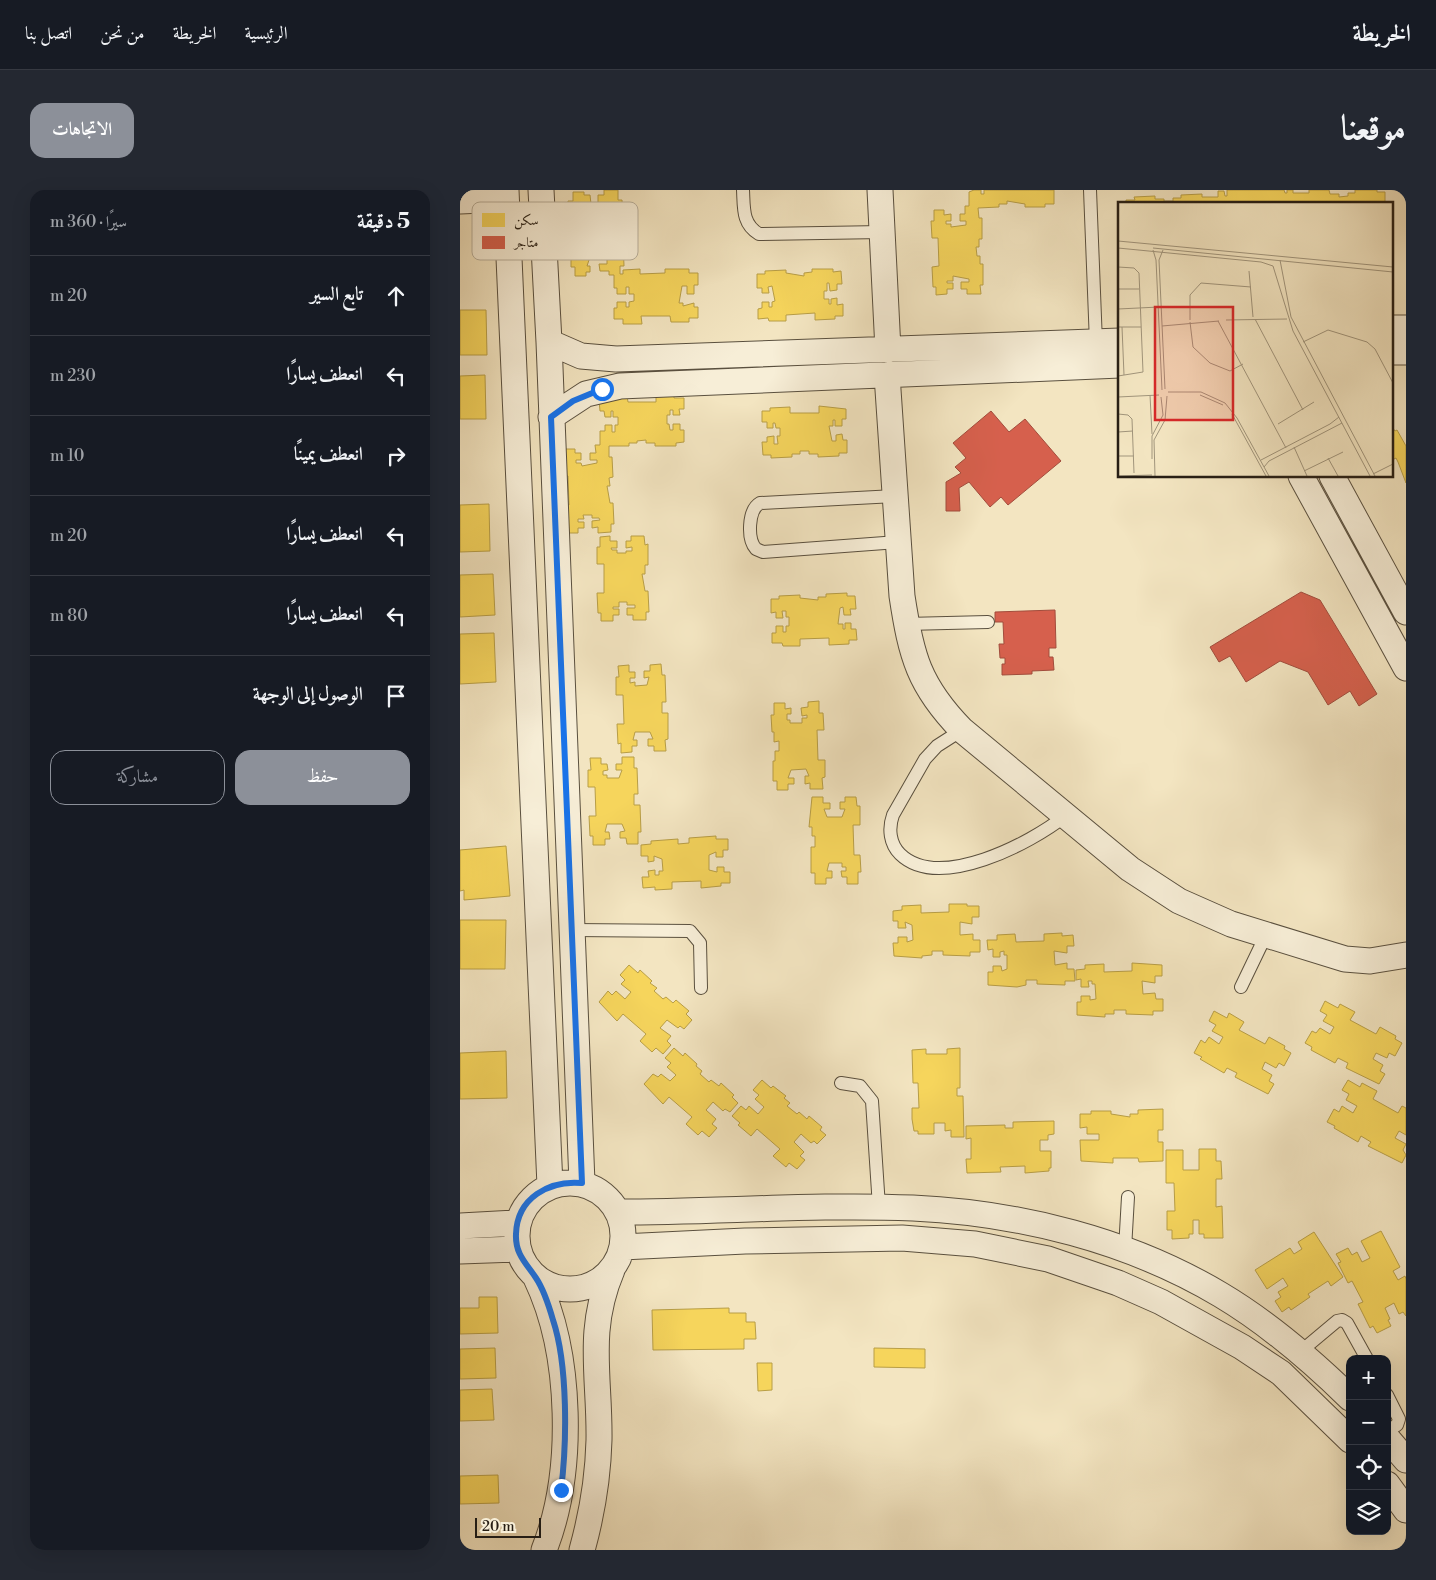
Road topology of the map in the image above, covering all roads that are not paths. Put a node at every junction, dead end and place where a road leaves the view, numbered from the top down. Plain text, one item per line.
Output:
1 (743, 190) edge
2 (880, 190) edge
3 (1090, 190) edge
4 (506, 195) edge
5 (460, 202) edge
6 (882, 232) junction
7 (509, 260) edge
8 (545, 260) edge
9 (549, 342) junction
10 (1108, 342) edge
11 (888, 350) junction
12 (654, 357) junction
13 (1118, 365) edge
14 (887, 375) junction
15 (655, 384) junction
16 (551, 417) junction
17 (1302, 478) edge
18 (1333, 478) edge
19 (895, 496) junction
20 (898, 542) junction
21 (1406, 612) edge
22 (988, 622) dead end
23 (906, 624) junction
24 (1406, 668) edge
25 (962, 730) junction
26 (1065, 816) junction
27 (573, 930) junction
28 (1266, 935) junction
29 (1406, 955) edge
30 (1241, 987) dead end
31 (701, 988) dead end
32 (841, 1083) dead end
33 (582, 1183) junction
34 (550, 1186) junction
35 (1128, 1197) dead end
36 (879, 1207) junction
37 (618, 1212) junction
38 (518, 1223) junction
39 (460, 1226) edge
40 (622, 1247) junction
41 (518, 1249) junction
42 (1125, 1249) junction
43 (460, 1251) edge
44 (612, 1270) junction
45 (536, 1278) junction
46 (1300, 1352) junction
47 (1365, 1355) edge
48 (1346, 1394) edge
49 (1391, 1403) edge
50 (1391, 1429) edge
51 (1346, 1436) edge
52 (1391, 1443) edge
53 (1406, 1460) edge
54 (1391, 1489) edge
55 (1406, 1510) edge
56 (544, 1550) edge
57 (582, 1550) edge

1 - 6 lane
2 - 6 street
3 - 10 lane
4 - 5 street
6 - 11 street
7 - 34 street
8 - 9 street
9 - 12 street
9 - 16 street
10 - 11 street
11 - 12 street
12 - 15 street
13 - 14 street
14 - 15 street
14 - 19 street
15 - 16 street
16 - 27 street
17 - 24 street
18 - 21 street
19 - 20 street
19 - 20 lane
20 - 23 street
22 - 23 lane
23 - 25 street
25 - 26 street
25 - 26 lane
26 - 28 street
27 - 31 lane
27 - 33 street
28 - 29 street
28 - 30 lane
32 - 36 lane
33 - 34 street
33 - 37 street
34 - 38 street
35 - 42 lane
36 - 37 street
36 - 42 street
37 - 40 street
38 - 39 street
38 - 41 street
40 - 44 street
40 - 51 street
41 - 43 street
41 - 45 street
42 - 46 street
44 - 45 street
44 - 57 street
45 - 56 street
46 - 47 lane
46 - 48 street
49 - 50 lane
52 - 53 street
54 - 55 street

